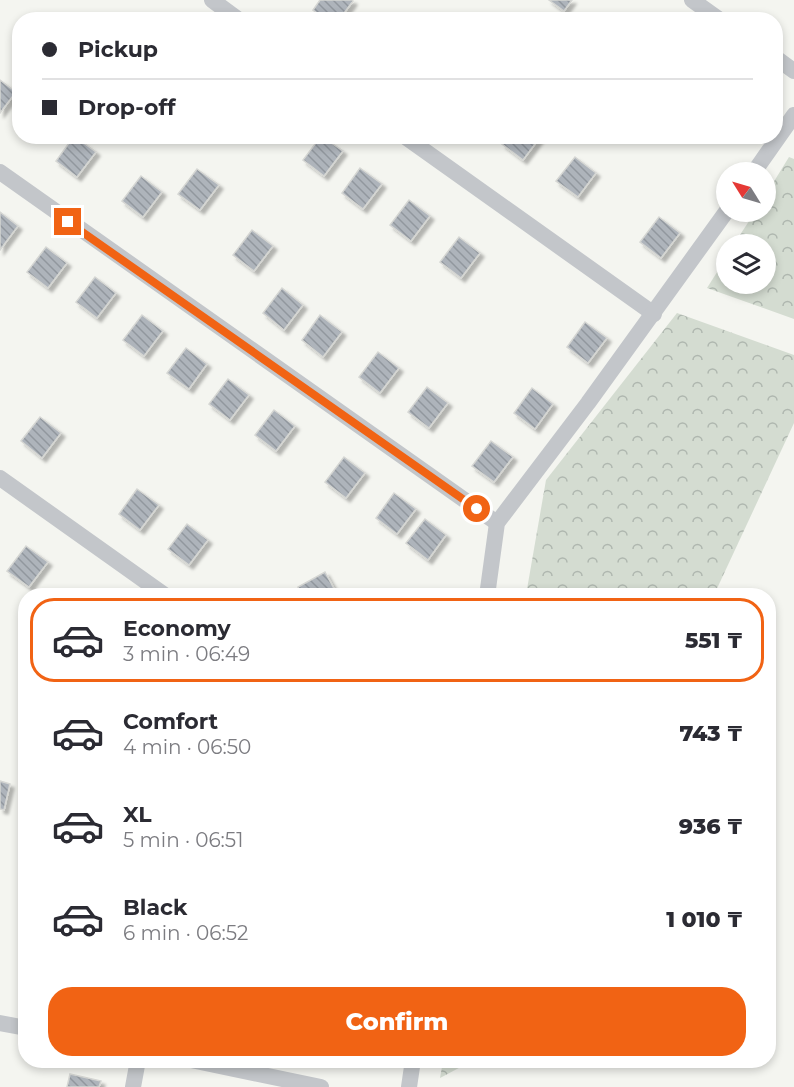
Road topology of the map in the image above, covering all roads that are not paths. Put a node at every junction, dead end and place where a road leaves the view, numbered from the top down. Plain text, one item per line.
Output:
1 (212, 0) edge
2 (692, 0) edge
3 (228, 12) edge
4 (709, 12) edge
5 (794, 115) edge
6 (783, 131) edge
7 (415, 144) edge
8 (774, 144) edge
9 (761, 162) edge
10 (0, 172) edge
11 (719, 222) edge
12 (654, 314) junction
13 (0, 478) edge
14 (496, 523) junction
15 (155, 588) edge
16 (488, 588) edge
17 (0, 1023) edge
18 (18, 1026) edge
19 (137, 1068) edge
20 (230, 1068) edge
21 (412, 1068) edge
22 (133, 1087) edge
23 (321, 1087) edge
24 (409, 1087) edge

1 - 3 street
2 - 4 street
5 - 6 street
7 - 12 street
8 - 9 street
10 - 14 street
11 - 12 street
12 - 14 street
13 - 15 street
14 - 16 street
17 - 18 street
19 - 22 street
20 - 23 street
21 - 24 street

